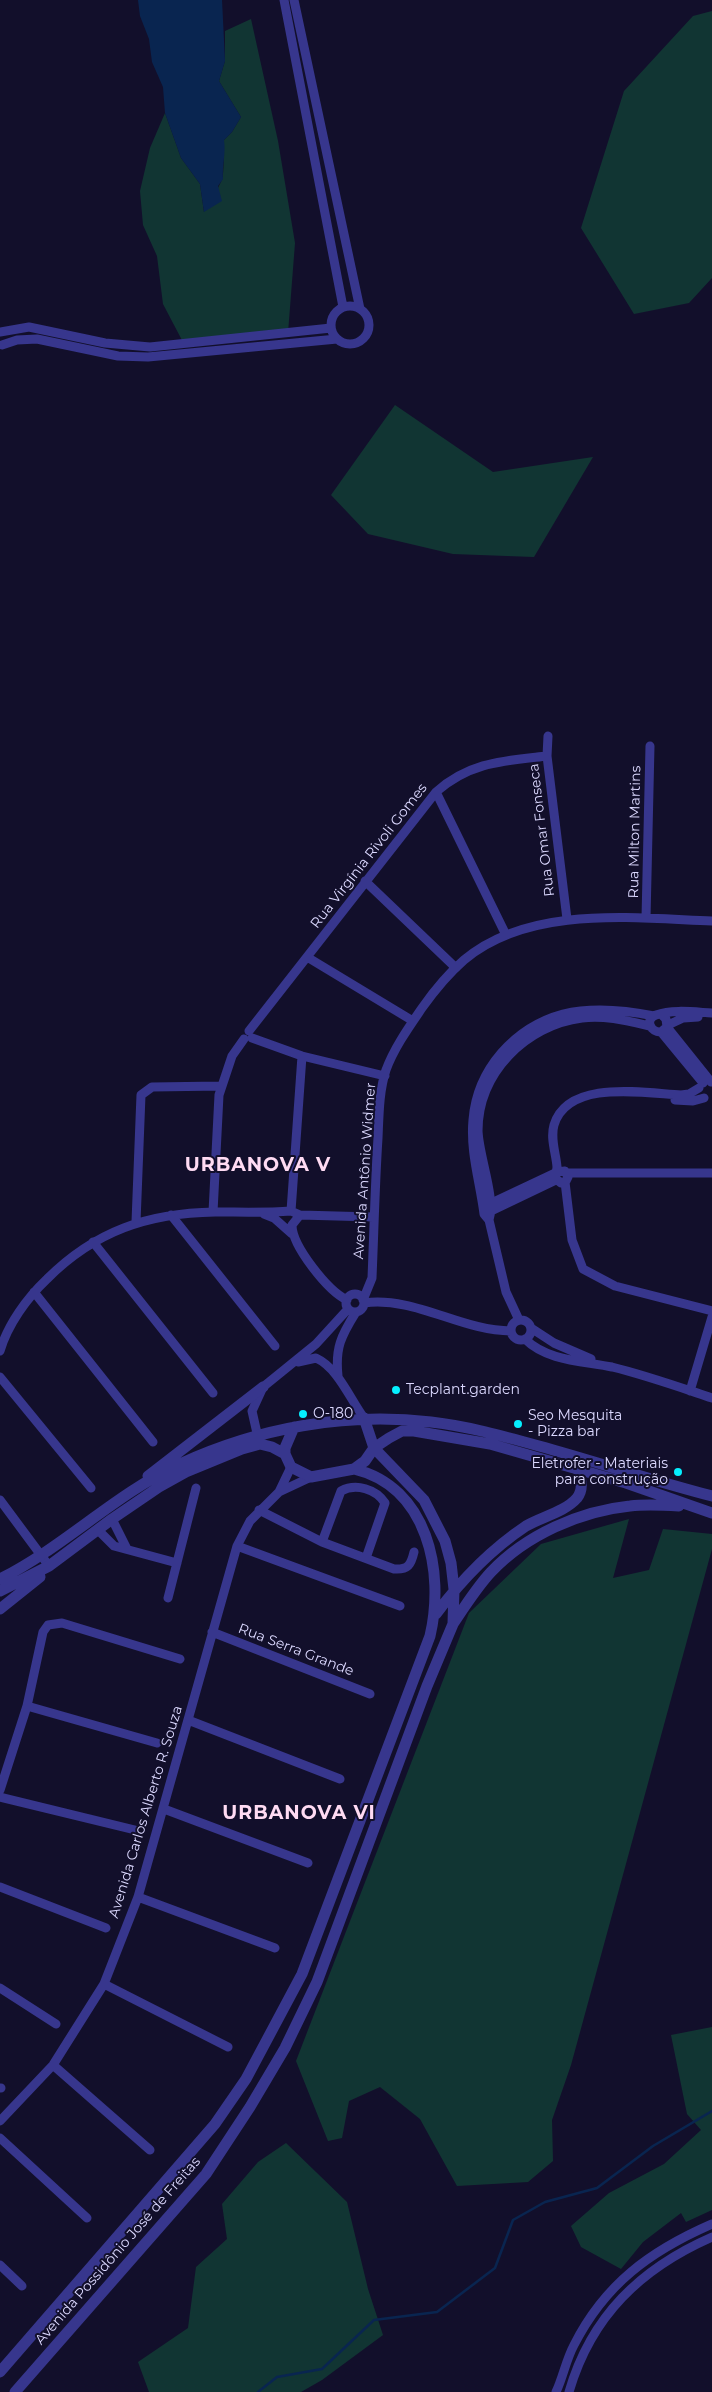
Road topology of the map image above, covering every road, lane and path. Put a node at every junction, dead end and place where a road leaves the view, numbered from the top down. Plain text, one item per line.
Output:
1 (284, 0) edge
2 (294, 0) edge
3 (343, 307) junction
4 (360, 309) junction
5 (331, 328) junction
6 (0, 332) edge
7 (337, 339) junction
8 (1, 345) edge
9 (548, 736) dead end
10 (650, 746) dead end
11 (547, 756) junction
12 (436, 792) junction
13 (365, 881) junction
14 (646, 918) junction
15 (567, 919) junction
16 (712, 921) edge
17 (506, 935) junction
18 (308, 957) junction
19 (456, 968) junction
20 (712, 1015) edge
21 (658, 1016) junction
22 (413, 1021) junction
23 (650, 1026) junction
24 (665, 1028) junction
25 (248, 1036) junction
26 (302, 1056) junction
27 (385, 1076) junction
28 (706, 1084) edge
29 (221, 1086) junction
30 (708, 1098) edge
31 (712, 1173) edge
32 (560, 1175) junction
33 (488, 1211) junction
34 (214, 1212) junction
35 (262, 1212) junction
36 (296, 1214) junction
37 (171, 1215) junction
38 (373, 1217) junction
39 (136, 1222) junction
40 (292, 1234) junction
41 (93, 1242) junction
42 (34, 1292) junction
43 (361, 1299) junction
44 (350, 1307) junction
45 (712, 1311) edge
46 (712, 1317) edge
47 (519, 1320) junction
48 (531, 1328) junction
49 (511, 1331) junction
50 (525, 1339) junction
51 (275, 1346) dead end
52 (0, 1351) edge
53 (293, 1363) junction
54 (612, 1367) junction
55 (338, 1376) junction
56 (0, 1377) edge
57 (263, 1387) junction
58 (690, 1391) junction
59 (213, 1393) dead end
60 (712, 1398) edge
61 (364, 1418) junction
62 (294, 1427) junction
63 (389, 1438) junction
64 (258, 1440) junction
65 (153, 1442) dead end
66 (374, 1448) junction
67 (285, 1454) junction
68 (291, 1467) junction
69 (354, 1469) junction
70 (578, 1469) junction
71 (311, 1477) junction
72 (404, 1478) junction
73 (137, 1487) junction
74 (91, 1488) dead end
75 (196, 1488) dead end
76 (279, 1492) junction
77 (712, 1496) edge
78 (0, 1500) edge
79 (690, 1506) junction
80 (259, 1510) junction
81 (712, 1512) edge
82 (112, 1519) junction
83 (98, 1530) junction
84 (322, 1542) junction
85 (237, 1546) junction
86 (127, 1549) junction
87 (414, 1552) dead end
88 (43, 1555) junction
89 (366, 1558) junction
90 (177, 1563) junction
91 (451, 1563) junction
92 (50, 1566) junction
93 (473, 1568) junction
94 (0, 1579) edge
95 (454, 1589) junction
96 (0, 1591) edge
97 (168, 1598) dead end
98 (400, 1606) dead end
99 (0, 1609) edge
100 (435, 1615) junction
101 (453, 1624) junction
102 (212, 1632) junction
103 (180, 1659) dead end
104 (370, 1694) dead end
105 (27, 1706) junction
106 (188, 1720) junction
107 (157, 1743) dead end
108 (340, 1779) dead end
109 (0, 1790) edge
110 (0, 1797) edge
111 (164, 1809) junction
112 (135, 1830) dead end
113 (308, 1863) dead end
114 (0, 1887) edge
115 (138, 1897) junction
116 (106, 1928) dead end
117 (274, 1948) dead end
118 (104, 1984) junction
119 (0, 1988) edge
120 (56, 2024) dead end
121 (228, 2047) dead end
122 (53, 2065) junction
123 (0, 2122) edge
124 (0, 2138) edge
125 (150, 2150) dead end
126 (87, 2218) dead end
127 (712, 2224) edge
128 (712, 2237) edge
129 (0, 2265) edge
130 (22, 2286) dead end
131 (0, 2372) edge
132 (16, 2392) edge
133 (556, 2392) edge
134 (569, 2392) edge

1 - 3 street
2 - 4 street
3 - 4 street
3 - 5 street
4 - 7 street
5 - 6 street
5 - 7 street
7 - 8 street
9 - 11 street, Rua Omar Fonseca
10 - 14 street, Rua Milton Martins
11 - 12 street, Rua Virgínia Rivoli Gomes
11 - 15 street, Rua Omar Fonseca
12 - 13 street, Rua Virgínia Rivoli Gomes
12 - 17 street
13 - 18 street, Rua Virgínia Rivoli Gomes
13 - 19 street
14 - 15 street, Avenida Antônio Widmer
14 - 16 street, Avenida Antônio Widmer
15 - 17 street, Avenida Antônio Widmer
17 - 19 street, Avenida Antônio Widmer
18 - 22 street
18 - 25 street, Rua Virgínia Rivoli Gomes
19 - 22 street, Avenida Antônio Widmer
20 - 21 street
20 - 24 street
21 - 23 street
21 - 24 street
21 - 33 street
22 - 27 street, Avenida Antônio Widmer
23 - 24 street
23 - 33 street
24 - 28 street
25 - 26 street
25 - 29 street, Rua Virgínia Rivoli Gomes
26 - 27 street
26 - 36 street
27 - 38 street, Avenida Antônio Widmer
28 - 30 street
28 - 32 street
29 - 34 street, Rua Virgínia Rivoli Gomes
29 - 39 street
30 - 32 street
31 - 32 street
32 - 33 street
32 - 45 street
33 - 47 street
34 - 35 street
34 - 37 street
35 - 36 street
35 - 40 street
36 - 38 street
36 - 40 street
37 - 39 street
37 - 51 street
38 - 43 street, Avenida Antônio Widmer
39 - 41 street
40 - 44 street
41 - 42 street
41 - 59 street
42 - 52 street
42 - 65 street
43 - 44 street
43 - 44 street
43 - 49 street
44 - 53 street
44 - 55 street
46 - 58 street
47 - 48 street
47 - 49 street
48 - 50 street
48 - 54 street
49 - 50 street
50 - 54 street
53 - 55 street
53 - 57 street
54 - 58 street
55 - 61 street
56 - 74 street
57 - 64 street
57 - 73 street
58 - 60 street
61 - 62 street
61 - 66 street
61 - 77 street
62 - 64 street
62 - 67 street
63 - 66 street
63 - 70 street
63 - 72 street
64 - 67 street
64 - 73 street
64 - 82 street
66 - 69 street
66 - 72 street, Avenida Possidônio José de Freitas
67 - 68 street
68 - 71 street
68 - 76 street
69 - 71 street
69 - 100 street, Avenida Possidônio José de Freitas
70 - 79 street
70 - 93 street
71 - 76 street
72 - 91 street, Avenida Possidônio José de Freitas
73 - 88 street
75 - 90 street
76 - 80 street, Avenida Carlos Alberto R. Souza
78 - 88 street
79 - 81 street
79 - 101 street
80 - 84 street
80 - 85 street, Avenida Carlos Alberto R. Souza
82 - 83 street
82 - 86 street
83 - 86 street
83 - 92 street
84 - 89 street
84 - 89 street
85 - 98 street
85 - 102 street, Avenida Carlos Alberto R. Souza
86 - 90 street
87 - 89 street
88 - 92 street
88 - 94 street
90 - 97 street
91 - 93 street
91 - 95 street, Avenida Possidônio José de Freitas
92 - 96 street
92 - 99 street
93 - 95 street
95 - 100 street
95 - 101 street, Avenida Possidônio José de Freitas
100 - 131 street, Avenida Possidônio José de Freitas
101 - 132 street, Avenida Possidônio José de Freitas
102 - 104 street, Rua Serra Grande
102 - 106 street, Avenida Carlos Alberto R. Souza
103 - 105 street
105 - 107 street
105 - 109 street
106 - 108 street
106 - 111 street, Avenida Carlos Alberto R. Souza
110 - 112 street
111 - 113 street
111 - 115 street, Avenida Carlos Alberto R. Souza
114 - 116 street
115 - 117 street
115 - 118 street, Avenida Carlos Alberto R. Souza
118 - 121 street
118 - 122 street, Avenida Carlos Alberto R. Souza
119 - 120 street
122 - 123 street, Avenida Carlos Alberto R. Souza
122 - 125 street
124 - 126 street
127 - 133 street
128 - 134 street
129 - 130 street

